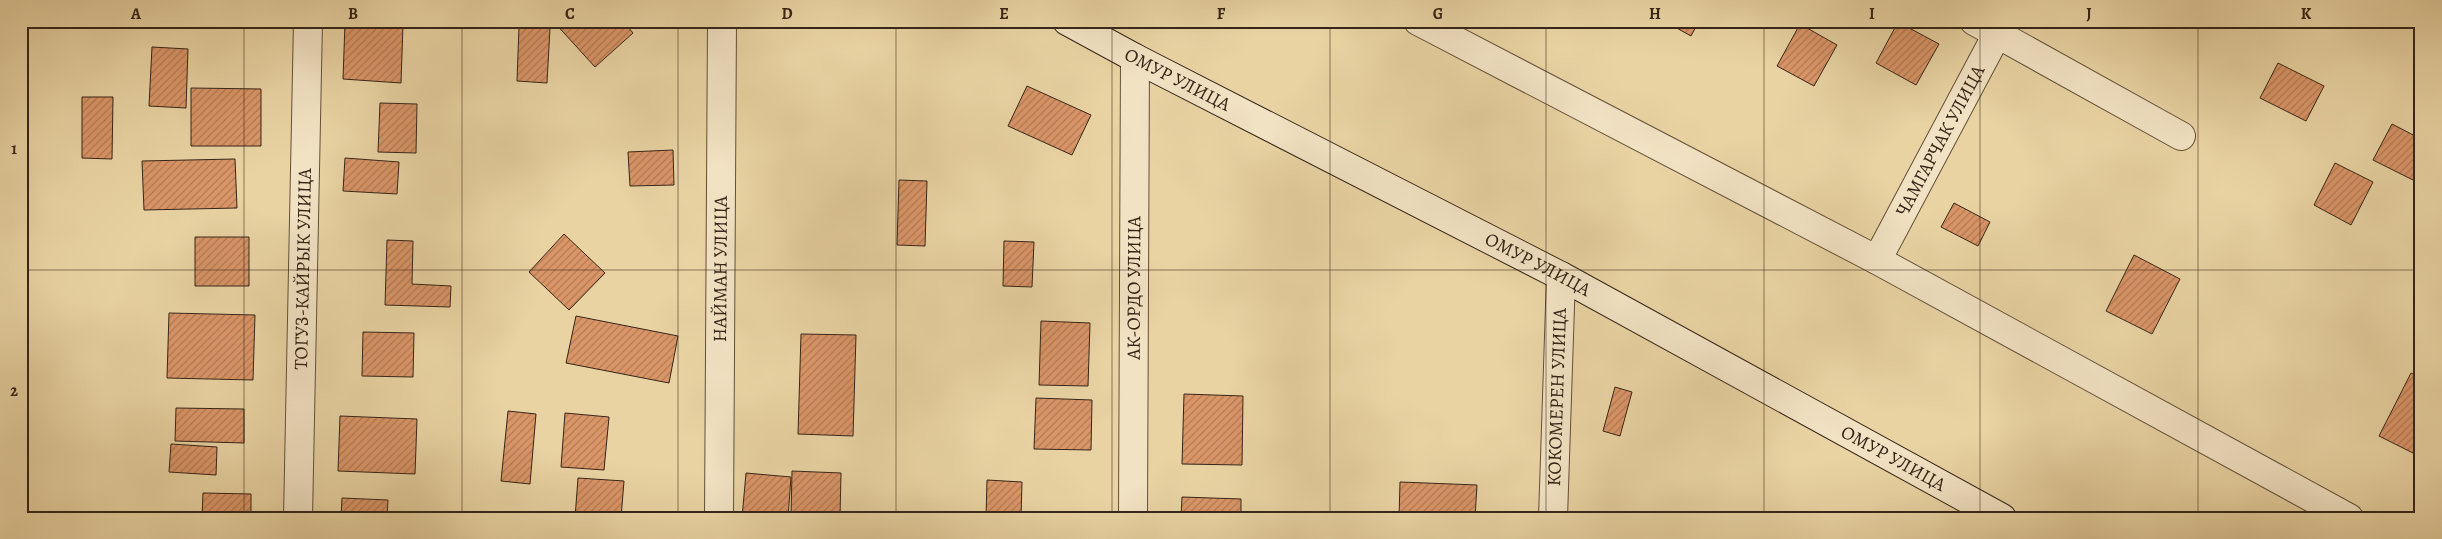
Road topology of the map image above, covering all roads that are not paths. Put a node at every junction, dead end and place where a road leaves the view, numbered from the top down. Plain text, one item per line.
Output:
1 (308, 21) edge
2 (722, 21) edge
3 (1067, 21) edge
4 (1418, 21) edge
5 (1991, 25) edge
6 (1135, 58) junction
7 (2182, 136) dead end
8 (1877, 260) junction
9 (1561, 276) junction
10 (1965, 508) edge
11 (298, 518) edge
12 (719, 518) edge
13 (1133, 518) edge
14 (1552, 518) edge
15 (2002, 518) edge
16 (2350, 518) edge

1 - 11 street, ТОГУЗ-КАЙРЫК УЛИЦА
2 - 12 street, НАЙМАН УЛИЦА
3 - 6 street, ОМУР УЛИЦА
4 - 8 street
5 - 7 street
5 - 8 street, ЧАМГАРЧАК УЛИЦА
6 - 9 street, ОМУР УЛИЦА
6 - 13 street, АК-ОРДО УЛИЦА
8 - 16 street
9 - 10 street, ОМУР УЛИЦА
9 - 14 street, КОКОМЕРЕН УЛИЦА
10 - 15 street, ОМУР УЛИЦА

